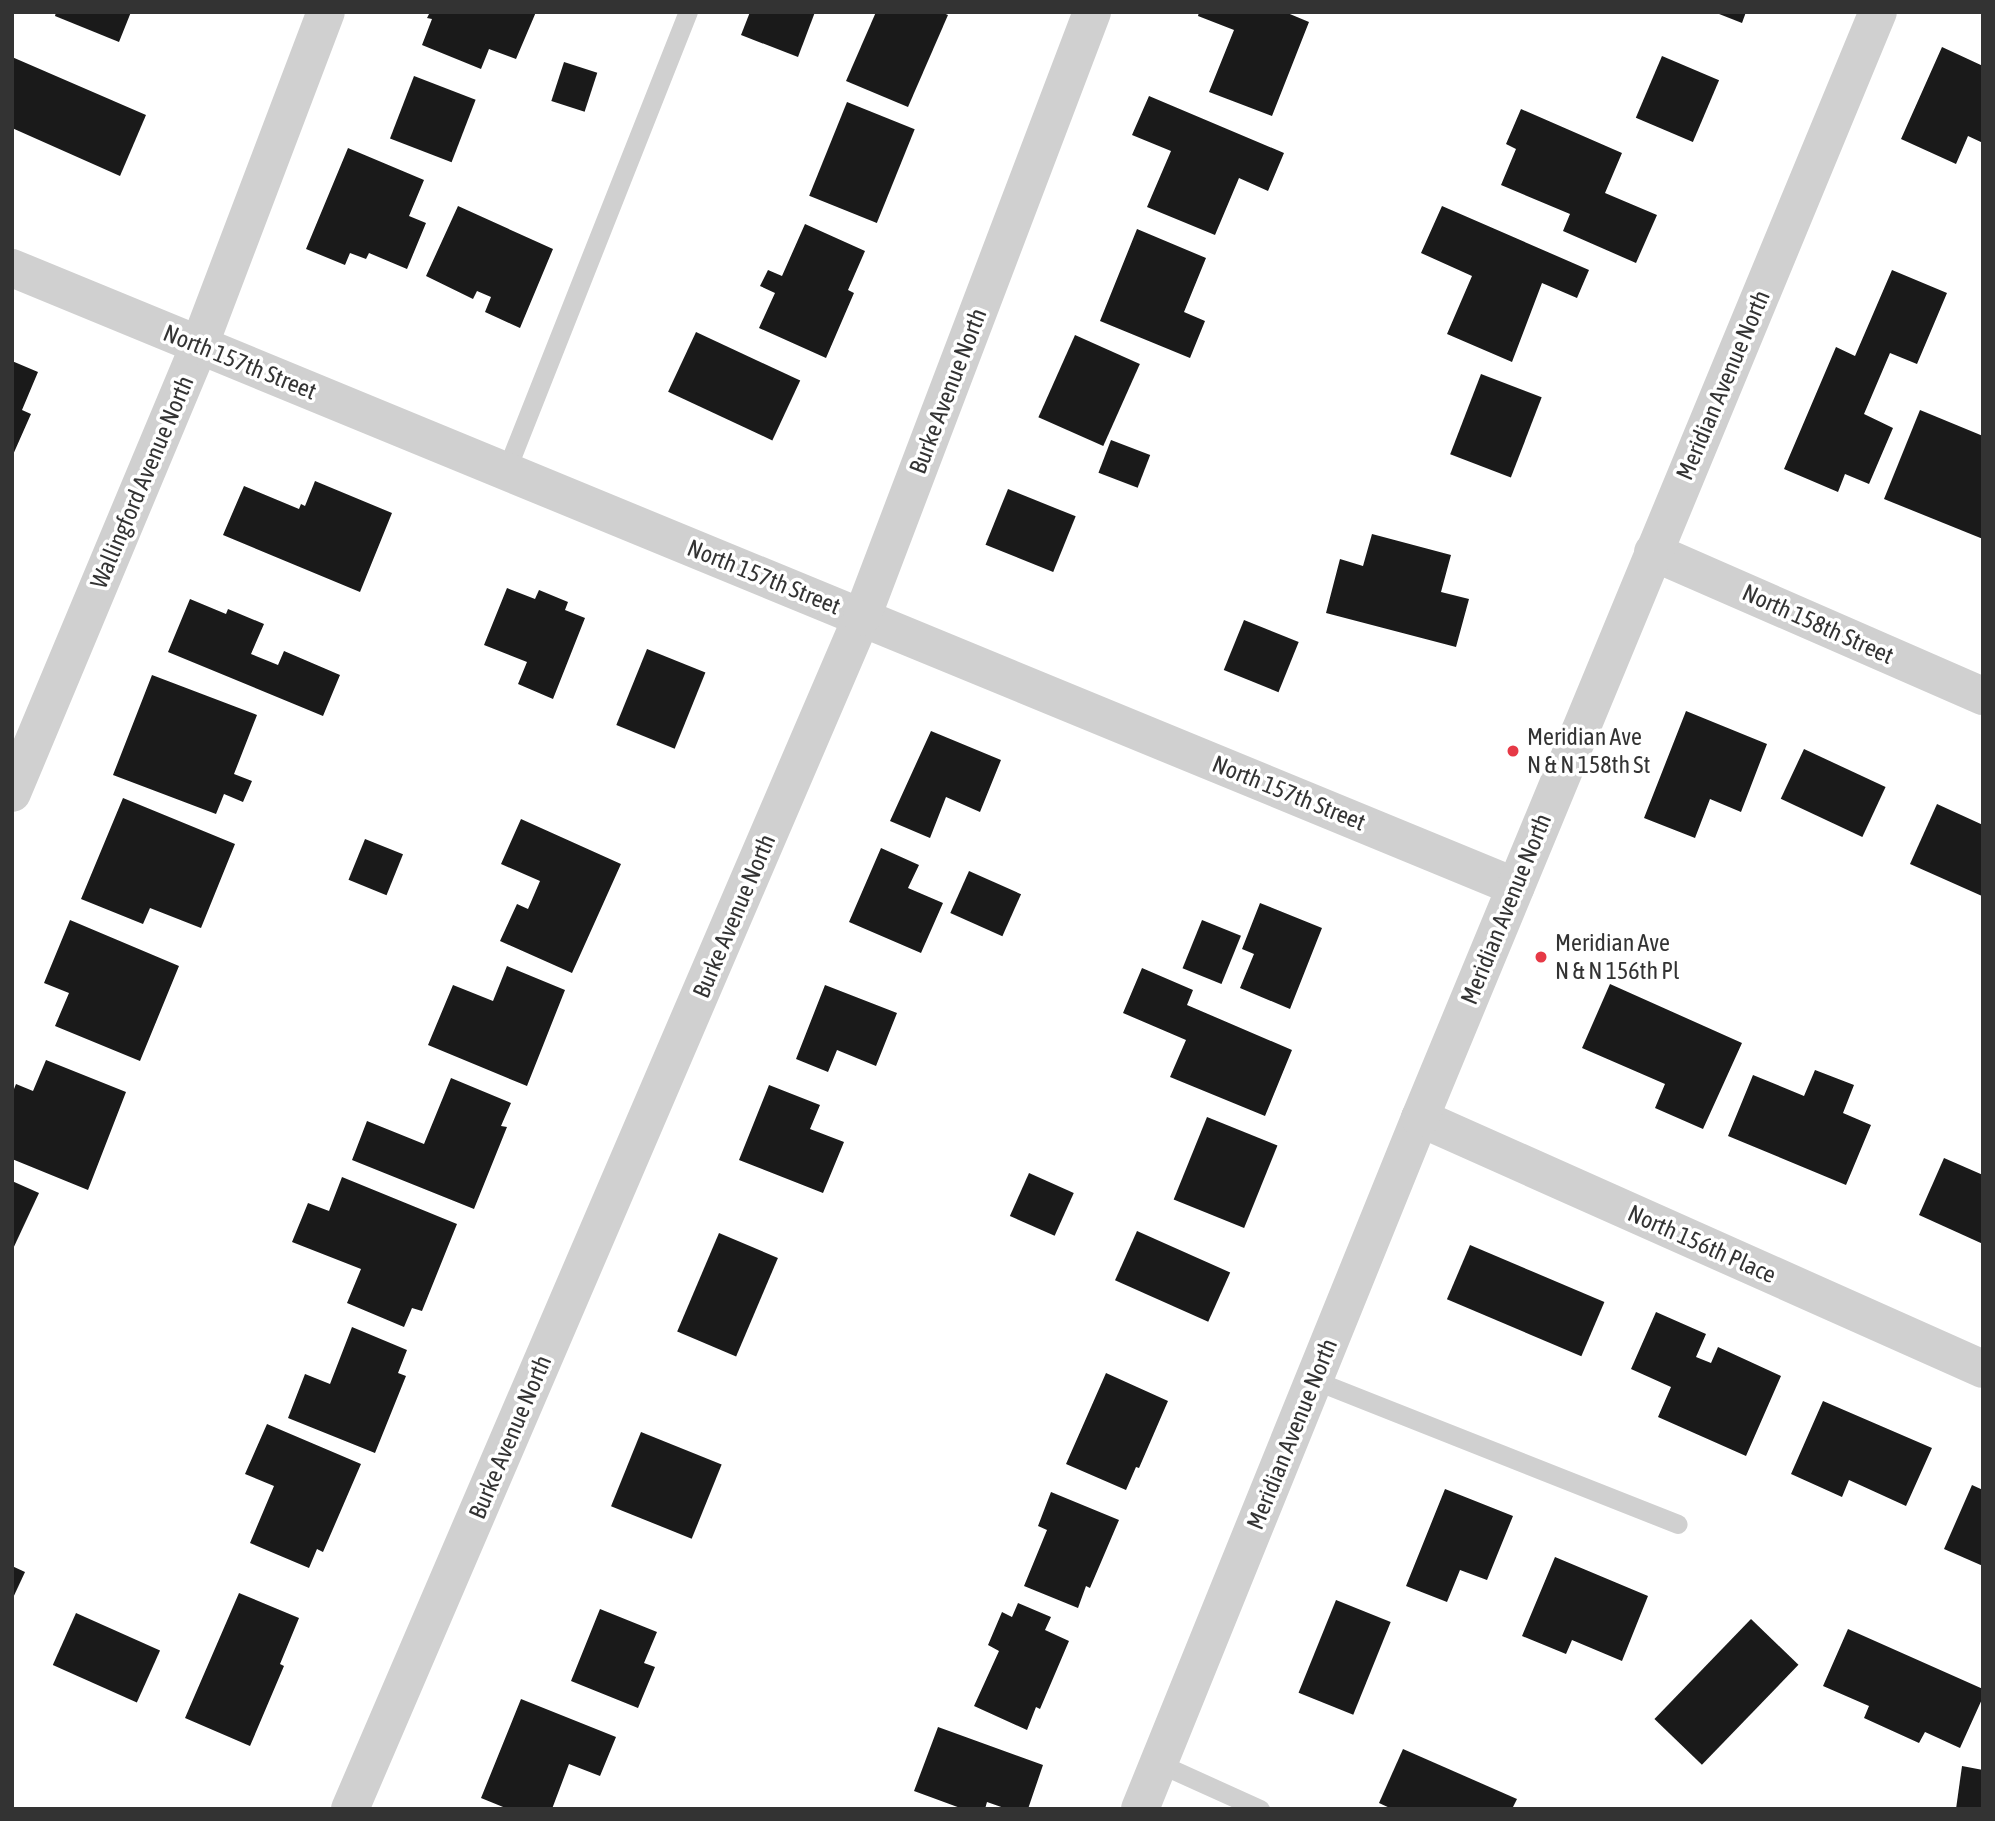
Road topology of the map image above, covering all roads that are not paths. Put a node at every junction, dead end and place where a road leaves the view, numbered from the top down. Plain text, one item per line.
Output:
1 (326, 12) edge
2 (688, 12) edge
3 (1093, 12) edge
4 (1878, 12) edge
5 (12, 268) edge
6 (199, 345) junction
7 (506, 471) junction
8 (1653, 552) junction
9 (862, 617) junction
10 (1983, 696) edge
11 (12, 793) edge
12 (1516, 887) junction
13 (1420, 1118) junction
14 (1983, 1369) edge
15 (1314, 1380) junction
16 (1678, 1524) dead end
17 (1158, 1763) junction
18 (350, 1809) edge
19 (1140, 1809) edge
20 (1260, 1809) edge

1 - 6 street, Wallingford Avenue North
2 - 7 lane
3 - 9 street, Burke Avenue North
4 - 8 street, Meridian Avenue North
5 - 6 street, North 157th Street
6 - 7 street, North 157th Street
6 - 11 street, Wallingford Avenue North
7 - 9 street, North 157th Street
8 - 10 street, North 158th Street
8 - 12 street, Meridian Avenue North
9 - 12 street, North 157th Street
9 - 18 street, Burke Avenue North
12 - 13 street, Meridian Avenue North
13 - 14 street, North 156th Place
13 - 15 street, Meridian Avenue North
15 - 16 lane
15 - 17 street, Meridian Avenue North
17 - 19 street, Meridian Avenue North
17 - 20 lane

